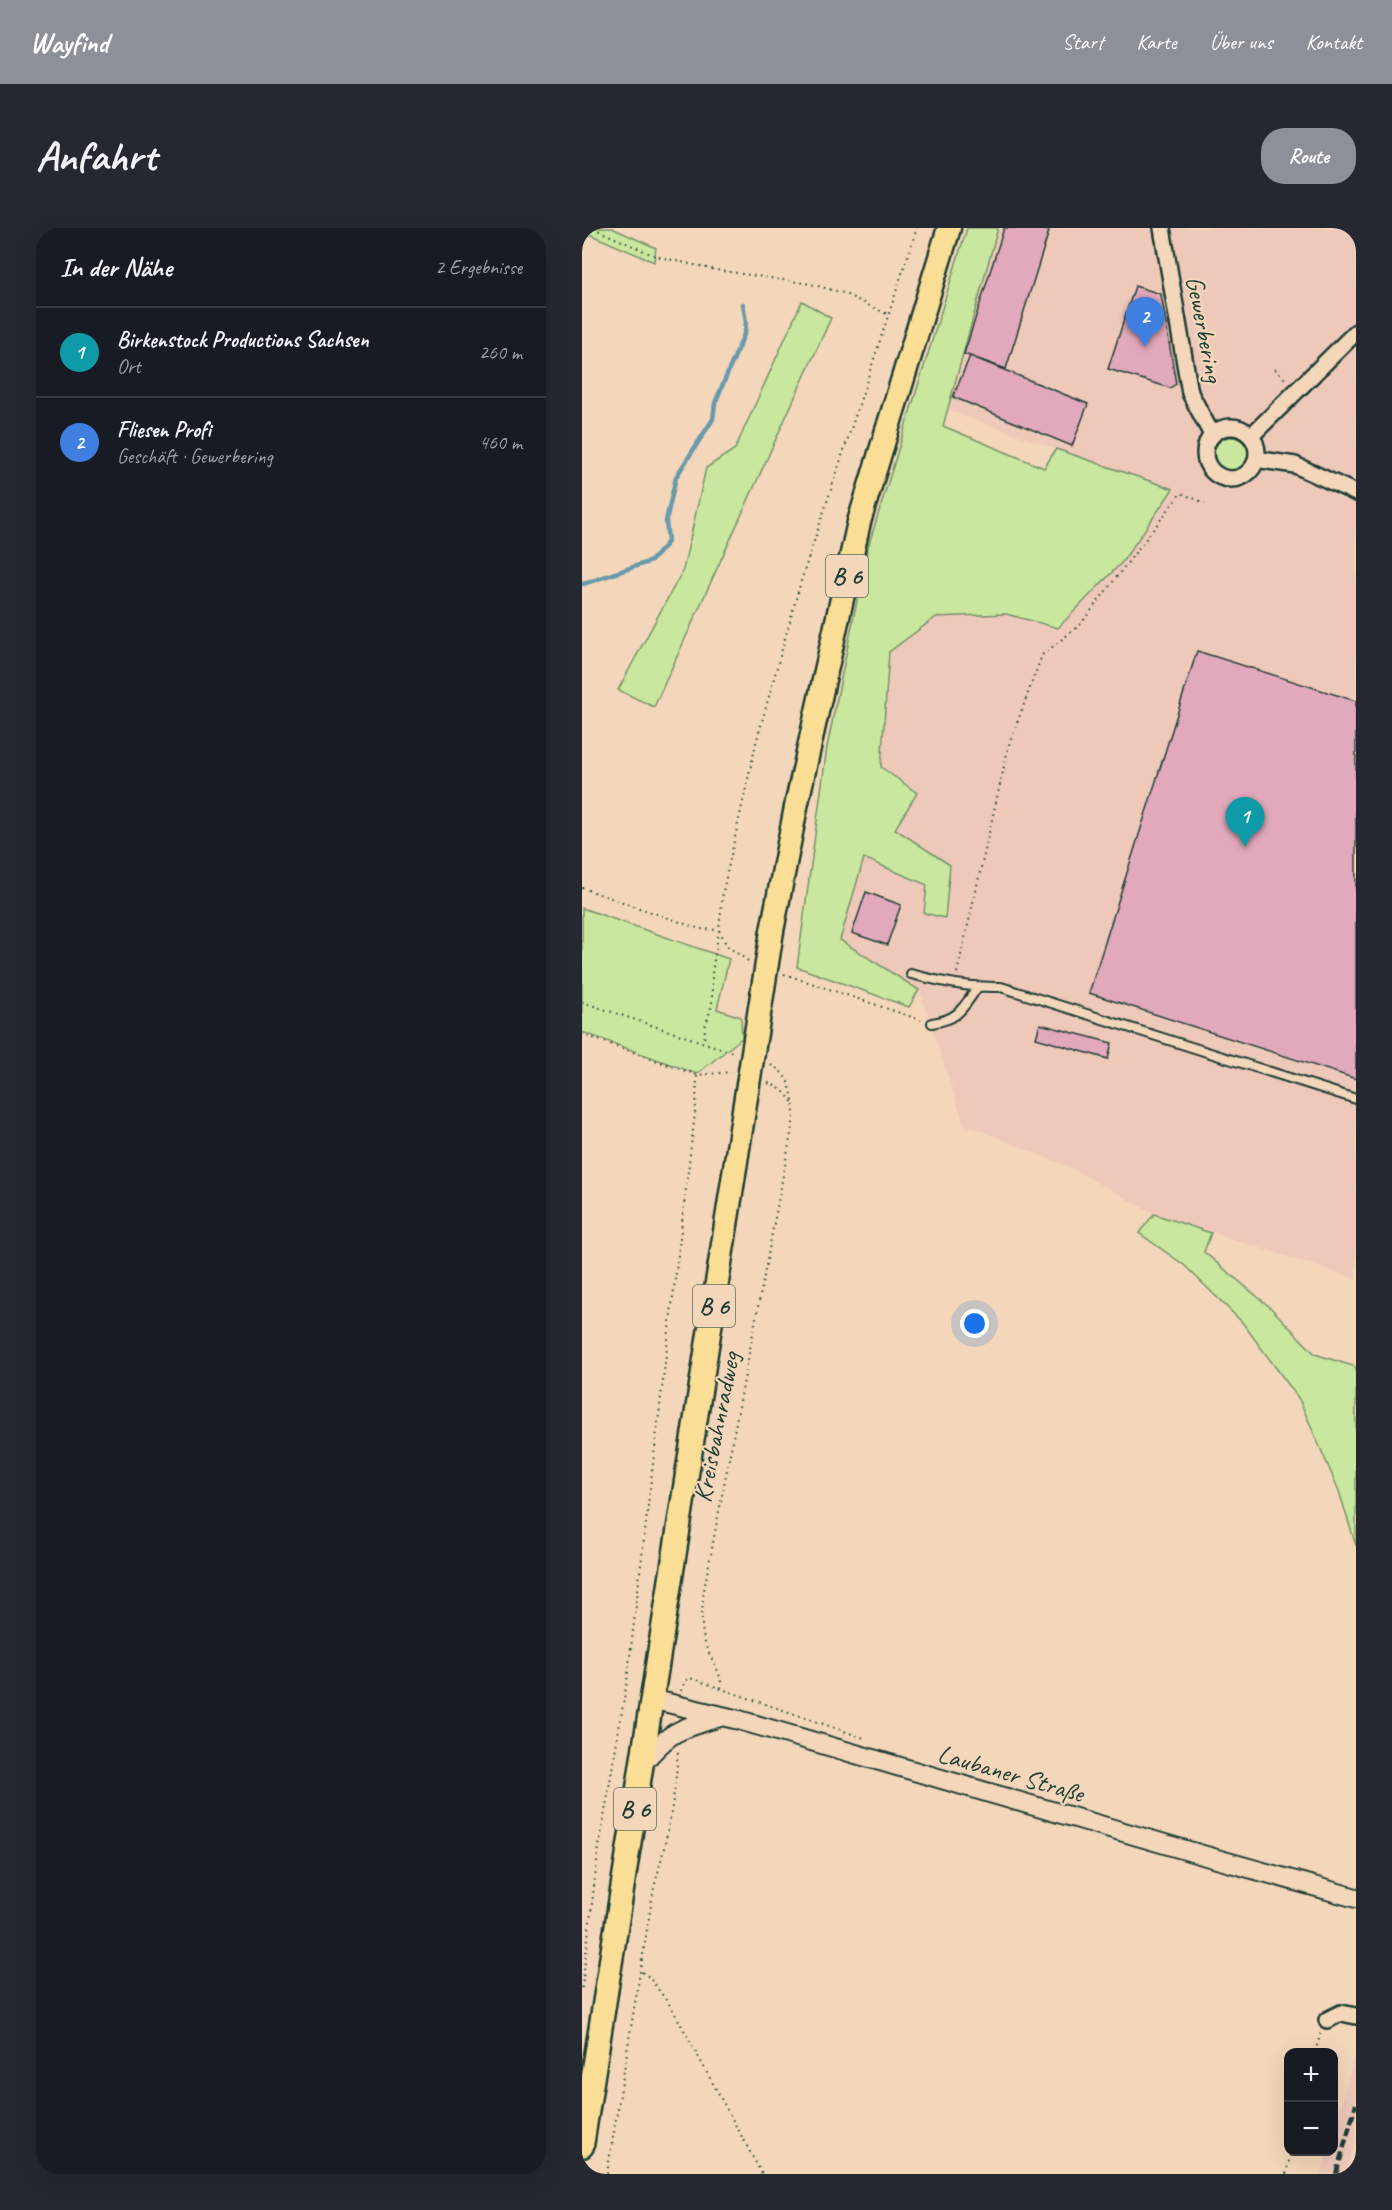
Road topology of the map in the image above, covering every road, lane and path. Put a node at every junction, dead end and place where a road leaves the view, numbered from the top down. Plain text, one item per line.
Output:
1 (593, 228) edge
2 (949, 228) edge
3 (1162, 228) edge
4 (887, 314) dead end
5 (1356, 332) edge
6 (1212, 435) junction
7 (1251, 436) junction
8 (1256, 459) junction
9 (1356, 493) edge
10 (1205, 503) dead end
11 (582, 888) edge
12 (911, 974) dead end
13 (954, 985) junction
14 (977, 988) junction
15 (582, 1002) edge
16 (932, 1023) dead end
17 (582, 1034) edge
18 (704, 1042) junction
19 (736, 1053) dead end
20 (758, 1061) dead end
21 (1356, 1099) edge
22 (651, 1699) junction
23 (675, 1705) junction
24 (723, 1716) junction
25 (675, 1732) junction
26 (642, 1764) junction
27 (1356, 1898) edge
28 (642, 1972) junction
29 (582, 1988) edge
30 (1356, 2016) edge
31 (1327, 2020) joint
32 (1316, 2048) edge
33 (582, 2146) edge
34 (1291, 2156) edge
35 (608, 2174) edge
36 (762, 2174) edge
37 (1286, 2174) edge

1 - 4 path
2 - 22 main road, B 6, bridge
3 - 6 street, Gewerbering
5 - 7 street
6 - 7 street
6 - 8 street
7 - 8 street
8 - 9 street
10 - 13 path
11 - 18 path
12 - 13 lane
13 - 14 lane
14 - 16 lane
14 - 21 lane
15 - 18 path
17 - 29 path
18 - 19 path
20 - 23 path, Kreisbahnradweg
22 - 23 street, Laubaner Straße
22 - 26 main road, B 6
23 - 24 street, Laubaner Straße
24 - 25 street
24 - 27 street, Laubaner Straße
25 - 26 street
25 - 28 path
26 - 33 main road, B 6
28 - 35 path
28 - 36 path
30 - 31 street
31 - 32 path
34 - 37 path

